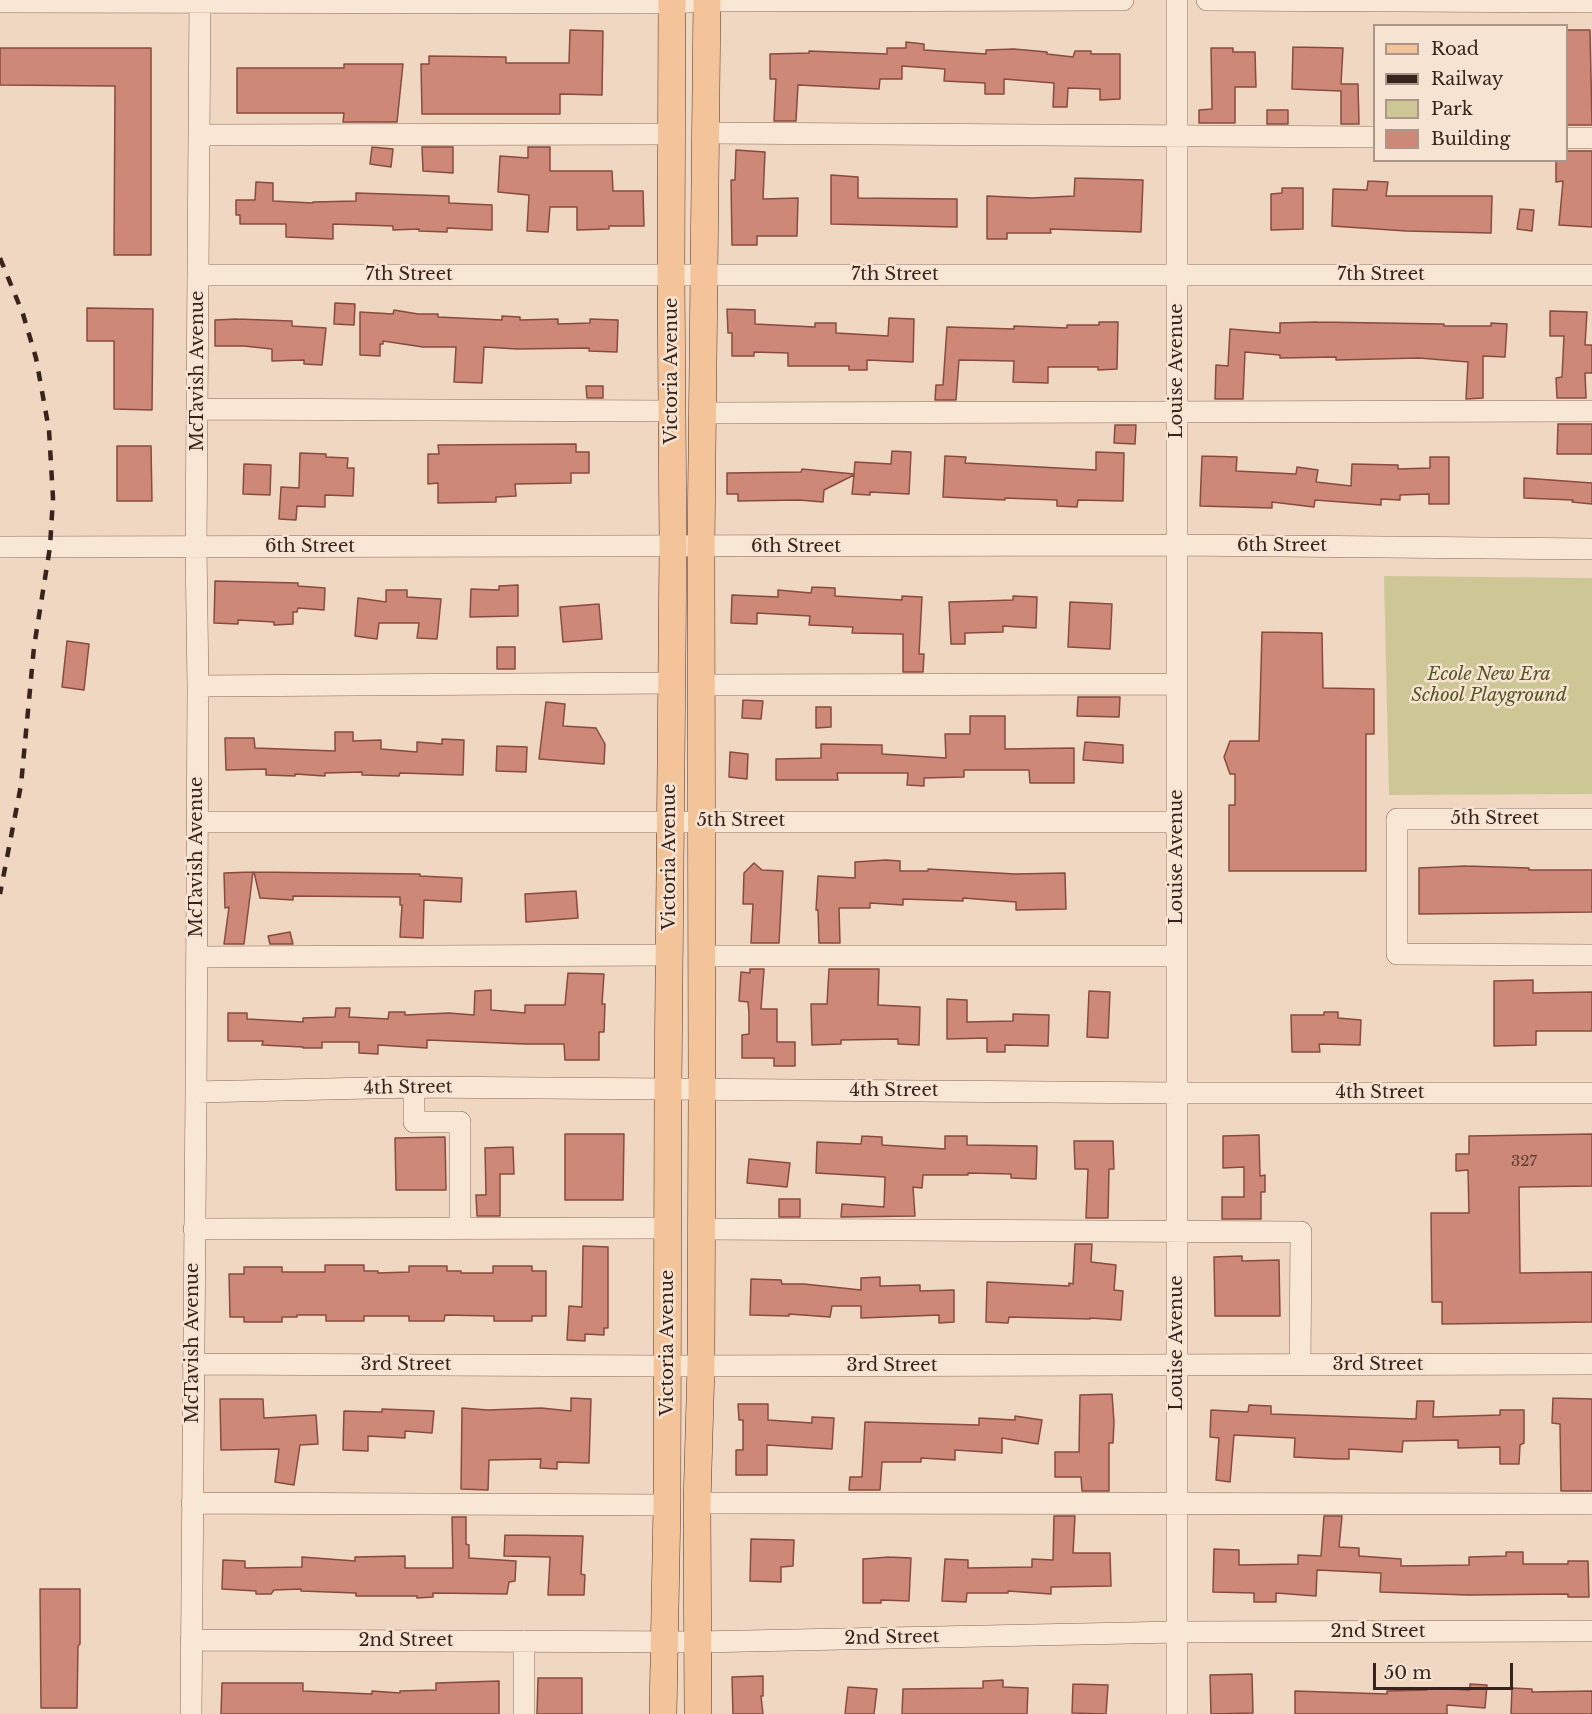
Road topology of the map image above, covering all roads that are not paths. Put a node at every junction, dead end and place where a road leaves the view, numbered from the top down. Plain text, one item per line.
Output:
1 (829, 0) edge
2 (1123, 0) edge
3 (1177, 0) edge
4 (1207, 0) edge
5 (200, 1) edge
6 (561, 1) edge
7 (707, 1) edge
8 (0, 2) edge
9 (672, 2) edge
10 (1592, 2) edge
11 (705, 133) junction
12 (672, 134) junction
13 (199, 135) junction
14 (1177, 137) junction
15 (1373, 137) edge
16 (1568, 138) edge
17 (1592, 138) edge
18 (704, 274) junction
19 (1177, 274) junction
20 (1592, 274) edge
21 (198, 275) junction
22 (671, 275) junction
23 (197, 409) junction
24 (672, 411) junction
25 (1177, 411) junction
26 (1592, 411) edge
27 (703, 412) junction
28 (1177, 545) junction
29 (673, 546) junction
30 (0, 547) edge
31 (196, 547) junction
32 (701, 547) junction
33 (1592, 549) edge
34 (671, 683) junction
35 (1177, 684) junction
36 (701, 685) junction
37 (198, 686) junction
38 (1592, 819) edge
39 (701, 820) junction
40 (670, 821) junction
41 (197, 822) junction
42 (1177, 822) junction
43 (669, 955) junction
44 (1592, 955) edge
45 (702, 956) junction
46 (1177, 956) junction
47 (197, 957) junction
48 (414, 1087) junction
49 (668, 1088) junction
50 (702, 1090) junction
51 (196, 1092) junction
52 (1177, 1093) junction
53 (1592, 1093) edge
54 (460, 1228) junction
55 (668, 1228) junction
56 (194, 1229) junction
57 (702, 1229) junction
58 (1177, 1230) junction
59 (193, 1364) junction
60 (1592, 1364) edge
61 (1177, 1365) junction
62 (1300, 1365) junction
63 (668, 1366) junction
64 (701, 1366) junction
65 (192, 1503) junction
66 (698, 1503) junction
67 (1177, 1504) junction
68 (1592, 1504) edge
69 (668, 1505) junction
70 (1592, 1631) edge
71 (1177, 1632) junction
72 (191, 1640) junction
73 (524, 1641) junction
74 (664, 1642) junction
75 (699, 1642) junction
76 (191, 1714) edge
77 (524, 1714) edge
78 (663, 1714) edge
79 (698, 1714) edge
80 (1177, 1714) edge

1 - 2 street
1 - 7 street
3 - 14 street, Louise Avenue
4 - 10 street
5 - 6 street
5 - 8 street
5 - 13 street, McTavish Avenue
6 - 9 street
7 - 9 street
7 - 11 main road, Victoria Avenue
9 - 12 main road, Victoria Avenue
11 - 14 street
11 - 18 main road, Victoria Avenue
12 - 13 street
12 - 22 main road, Victoria Avenue
13 - 21 street, McTavish Avenue
14 - 15 street
14 - 19 street, Louise Avenue
16 - 17 street
18 - 19 street, 7th Street
18 - 22 street, 7th Street
18 - 27 main road, Victoria Avenue
19 - 20 street, 7th Street
19 - 25 street, Louise Avenue
21 - 22 street, 7th Street
21 - 23 street, McTavish Avenue
22 - 24 main road, Victoria Avenue
23 - 24 street
23 - 31 street, McTavish Avenue
24 - 29 main road, Victoria Avenue
25 - 26 street
25 - 27 street
25 - 28 street, Louise Avenue
27 - 32 main road, Victoria Avenue
28 - 32 street, 6th Street
28 - 33 street, 6th Street
28 - 35 street, Louise Avenue
29 - 31 street, 6th Street
29 - 32 street, 6th Street
29 - 34 main road, Victoria Avenue
30 - 31 street, 6th Street
31 - 37 street, McTavish Avenue
32 - 36 main road, Victoria Avenue
34 - 37 street
34 - 40 main road, Victoria Avenue
35 - 36 street
35 - 42 street, Louise Avenue
36 - 39 main road, Victoria Avenue
37 - 41 street, McTavish Avenue
38 - 44 street, 5th Street
39 - 40 street, 5th Street
39 - 42 street, 5th Street
39 - 45 main road, Victoria Avenue
40 - 41 street, 5th Street
40 - 43 main road, Victoria Avenue
41 - 47 street, McTavish Avenue
42 - 46 street, Louise Avenue
43 - 47 street
43 - 49 main road, Victoria Avenue
45 - 46 street
45 - 50 main road, Victoria Avenue
46 - 52 street, Louise Avenue
47 - 51 street, McTavish Avenue
48 - 49 street, 4th Street
48 - 51 street, 4th Street
48 - 54 street
49 - 50 street, 4th Street
49 - 55 main road, Victoria Avenue
50 - 52 street, 4th Street
50 - 57 main road, Victoria Avenue
51 - 56 street, McTavish Avenue
52 - 53 street, 4th Street
52 - 58 street, Louise Avenue
54 - 55 street
54 - 56 street
55 - 63 main road, Victoria Avenue
56 - 59 street, McTavish Avenue
57 - 58 street
57 - 64 main road, Victoria Avenue
58 - 61 street, Louise Avenue
58 - 62 street
59 - 63 street, 3rd Street
59 - 65 street, McTavish Avenue
60 - 62 street, 3rd Street
61 - 62 street, 3rd Street
61 - 64 street, 3rd Street
61 - 67 street, Louise Avenue
63 - 64 street, 3rd Street
63 - 69 main road, Victoria Avenue
64 - 66 main road, Victoria Avenue
65 - 69 street
65 - 72 street, McTavish Avenue
66 - 67 street
66 - 75 main road, Victoria Avenue
67 - 68 street
67 - 71 street, Louise Avenue
69 - 74 main road, Victoria Avenue
70 - 71 street, 2nd Street
71 - 75 street, 2nd Street
71 - 80 street, Louise Avenue
72 - 73 street, 2nd Street
72 - 76 street, McTavish Avenue
73 - 74 street, 2nd Street
73 - 77 street
74 - 75 street, 2nd Street
74 - 78 main road, Victoria Avenue
75 - 79 main road, Victoria Avenue

